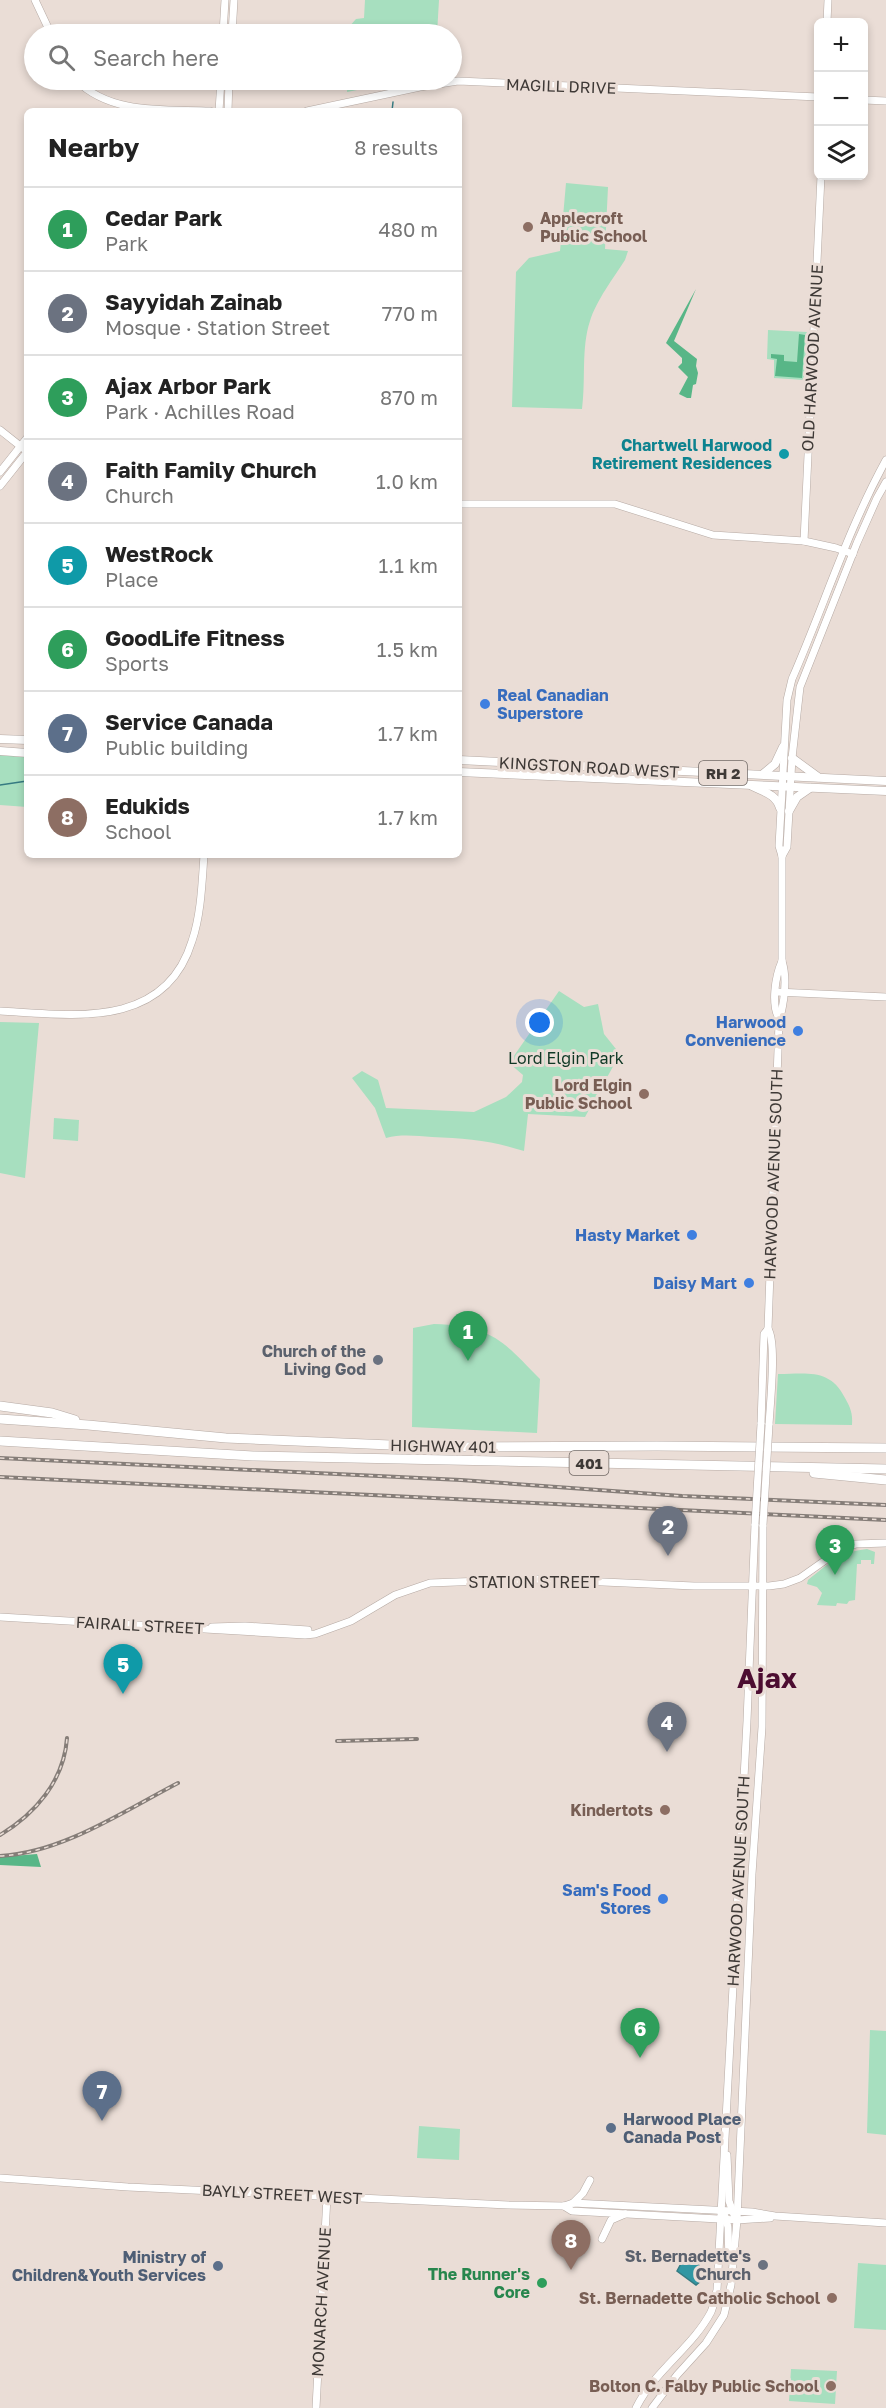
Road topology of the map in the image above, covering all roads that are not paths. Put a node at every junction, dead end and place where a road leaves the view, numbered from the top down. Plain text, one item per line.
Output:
1 (35, 0) edge
2 (225, 0) edge
3 (234, 0) edge
4 (828, 0) edge
5 (827, 18) edge
6 (46, 24) edge
7 (224, 24) edge
8 (233, 24) edge
9 (462, 81) edge
10 (88, 90) edge
11 (220, 90) edge
12 (229, 90) edge
13 (406, 90) edge
14 (814, 97) edge
15 (868, 100) edge
16 (886, 101) edge
17 (148, 108) edge
18 (219, 108) edge
19 (228, 108) edge
20 (321, 108) edge
21 (821, 180) edge
22 (0, 430) edge
23 (24, 449) edge
24 (24, 451) edge
25 (24, 451) edge
26 (886, 460) edge
27 (0, 472) edge
28 (886, 482) edge
29 (0, 486) edge
30 (462, 504) edge
31 (804, 541) junction
32 (842, 550) junction
33 (853, 555) junction
34 (0, 739) edge
35 (24, 740) edge
36 (783, 747) junction
37 (0, 751) edge
38 (24, 753) edge
39 (792, 758) junction
40 (462, 760) edge
41 (462, 772) edge
42 (763, 775) junction
43 (787, 776) junction
44 (819, 778) junction
45 (886, 781) edge
46 (747, 784) junction
47 (782, 786) junction
48 (791, 786) junction
49 (812, 787) junction
50 (886, 790) edge
51 (780, 808) junction
52 (789, 811) junction
53 (782, 856) junction
54 (204, 858) edge
55 (780, 993) junction
56 (886, 997) edge
57 (0, 1011) edge
58 (768, 1329) junction
59 (0, 1406) edge
60 (0, 1419) edge
61 (88, 1425) junction
62 (0, 1441) edge
63 (886, 1448) edge
64 (797, 1468) junction
65 (886, 1469) edge
66 (886, 1480) edge
67 (759, 1525) junction
68 (883, 1544) edge
69 (752, 1586) junction
70 (762, 1586) junction
71 (0, 1617) edge
72 (200, 1628) junction
73 (327, 1629) junction
74 (279, 1635) joint
75 (741, 1832) junction
76 (755, 1834) junction
77 (727, 2101) junction
78 (741, 2104) junction
79 (725, 2138) junction
80 (0, 2178) edge
81 (590, 2180) dead end
82 (327, 2196) junction
83 (573, 2203) junction
84 (564, 2206) junction
85 (625, 2214) junction
86 (735, 2214) junction
87 (722, 2216) junction
88 (886, 2223) edge
89 (602, 2240) dead end
90 (731, 2269) junction
91 (316, 2408) edge
92 (636, 2408) edge
93 (651, 2408) edge

1 - 6 main road
2 - 7 main road
3 - 8 main road
4 - 5 main road
9 - 14 main road, MAGILL DRIVE
10 - 17 main road
11 - 18 main road
12 - 19 main road
13 - 20 main road, MAGILL DRIVE
15 - 16 main road
21 - 31 main road, OLD HARWOOD AVENUE
22 - 23 main road
24 - 27 main road
25 - 29 main road
26 - 32 main road
28 - 33 main road
30 - 31 main road
31 - 32 main road
32 - 33 main road
32 - 36 main road
33 - 39 main road
34 - 35 main road
36 - 42 main road
36 - 43 main road
37 - 38 main road
39 - 43 main road
39 - 44 main road
40 - 42 main road, KINGSTON ROAD WEST / RH 2
41 - 46 main road, KINGSTON ROAD WEST / RH 2
42 - 43 main road, KINGSTON ROAD WEST / RH 2
43 - 44 main road, RH 2
43 - 47 main road, HARWOOD AVENUE SOUTH
43 - 48 main road
44 - 45 main road, RH 2
46 - 47 main road, KINGSTON ROAD WEST / RH 2
46 - 51 main road
47 - 48 main road, KINGSTON ROAD WEST / RH 2
47 - 51 main road, HARWOOD AVENUE SOUTH
48 - 49 main road, RH 2
48 - 52 main road, HARWOOD AVENUE SOUTH
49 - 50 main road, RH 2
49 - 52 main road
51 - 53 main road, HARWOOD AVENUE SOUTH
52 - 53 main road, HARWOOD AVENUE SOUTH
53 - 55 main road, HARWOOD AVENUE SOUTH
54 - 57 main road
55 - 56 main road
55 - 58 main road, HARWOOD AVENUE SOUTH
58 - 67 main road, HARWOOD AVENUE SOUTH, bridge
58 - 67 main road, HARWOOD AVENUE SOUTH, bridge
59 - 61 highway
60 - 61 highway, HIGHWAY 401 / 401
61 - 63 highway, HIGHWAY 401 / 401
62 - 64 highway, HIGHWAY 401 / 401
64 - 65 highway, HIGHWAY 401 / 401
64 - 66 highway
67 - 69 main road, HARWOOD AVENUE SOUTH
67 - 70 main road, HARWOOD AVENUE SOUTH
68 - 70 main road, STATION STREET
69 - 70 main road, STATION STREET
69 - 73 main road, STATION STREET
69 - 75 main road, HARWOOD AVENUE SOUTH
70 - 76 main road, HARWOOD AVENUE SOUTH
71 - 72 main road, FAIRALL STREET
72 - 73 main road, STATION STREET
72 - 74 main road, FAIRALL STREET
73 - 74 main road, STATION STREET
75 - 76 main road
75 - 77 main road, HARWOOD AVENUE SOUTH
76 - 78 main road, HARWOOD AVENUE SOUTH
77 - 78 main road
77 - 79 main road, HARWOOD AVENUE SOUTH
78 - 86 main road, HARWOOD AVENUE SOUTH
79 - 86 main road
79 - 87 main road, HARWOOD AVENUE SOUTH
80 - 82 main road, BAYLY STREET WEST
81 - 83 main road
82 - 84 main road, BAYLY STREET WEST
82 - 91 main road, MONARCH AVENUE
83 - 84 main road, BAYLY STREET WEST
83 - 87 main road, BAYLY STREET WEST
84 - 85 main road, BAYLY STREET WEST
85 - 87 main road, BAYLY STREET WEST
85 - 89 main road
86 - 87 main road
86 - 88 main road
86 - 90 main road, HARWOOD AVENUE SOUTH
87 - 90 main road
87 - 92 main road, HARWOOD AVENUE SOUTH
90 - 93 main road, HARWOOD AVENUE SOUTH

